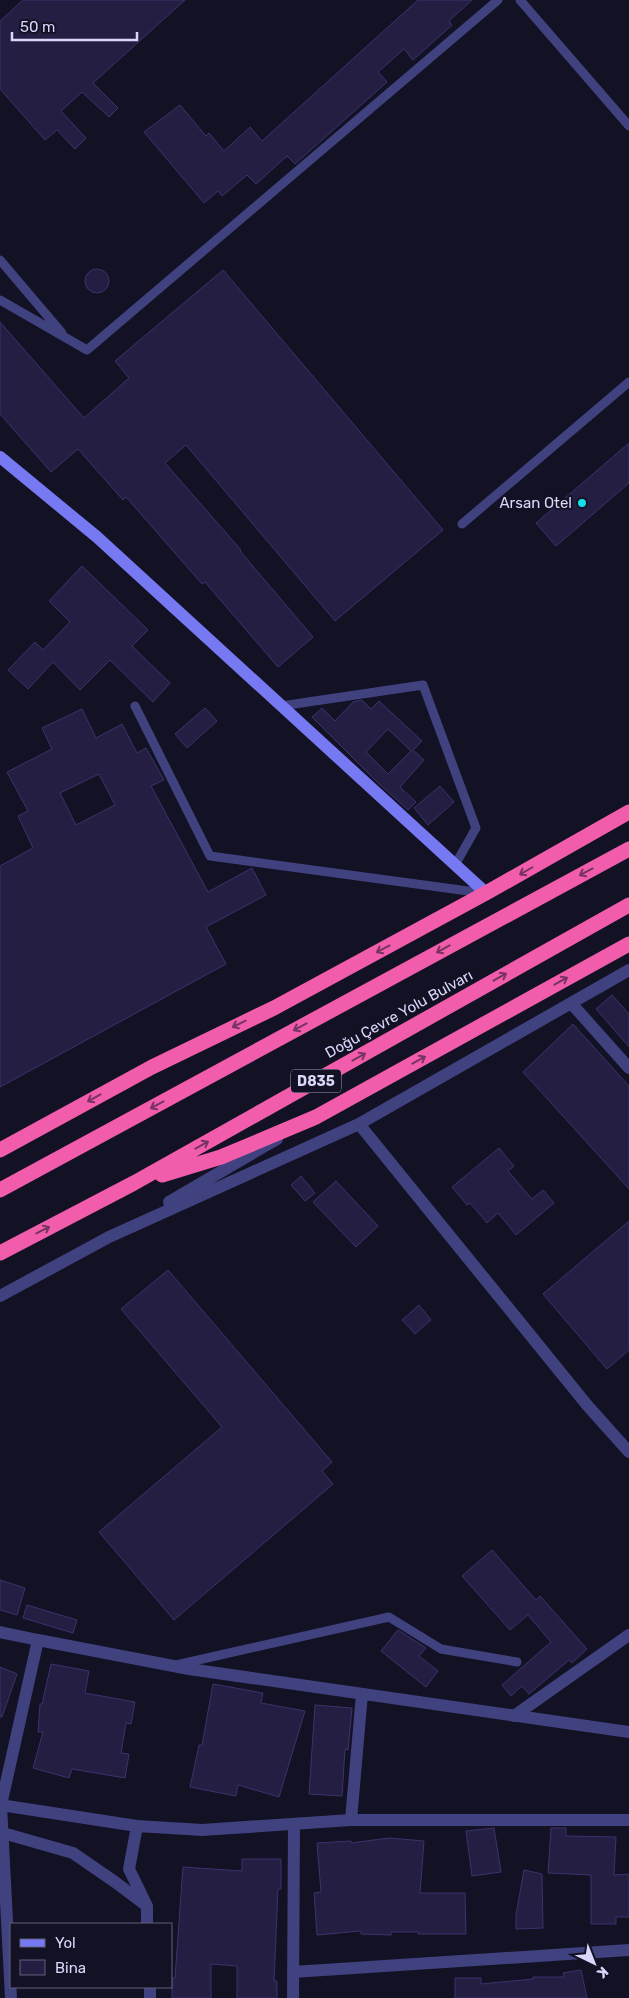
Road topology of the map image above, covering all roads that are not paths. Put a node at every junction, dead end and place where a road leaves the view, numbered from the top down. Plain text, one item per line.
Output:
1 (498, 0) edge
2 (520, 0) edge
3 (629, 126) edge
4 (0, 260) edge
5 (0, 300) edge
6 (67, 338) junction
7 (629, 382) edge
8 (0, 458) edge
9 (462, 524) dead end
10 (135, 706) dead end
11 (281, 706) junction
12 (629, 812) edge
13 (629, 849) edge
14 (455, 865) junction
15 (486, 893) junction
16 (629, 905) edge
17 (629, 944) edge
18 (629, 970) edge
19 (571, 1003) junction
20 (629, 1068) edge
21 (316, 1117) junction
22 (359, 1124) junction
23 (0, 1150) edge
24 (134, 1183) junction
25 (0, 1190) edge
26 (109, 1237) junction
27 (0, 1253) edge
28 (0, 1296) edge
29 (629, 1452) edge
30 (0, 1632) edge
31 (629, 1635) edge
32 (38, 1640) junction
33 (518, 1662) dead end
34 (170, 1666) junction
35 (362, 1694) junction
36 (514, 1716) junction
37 (629, 1732) edge
38 (1, 1805) edge
39 (351, 1820) junction
40 (629, 1820) edge
41 (294, 1824) junction
42 (137, 1826) junction
43 (3, 1834) junction
44 (147, 1906) junction
45 (147, 1923) edge
46 (629, 1950) edge
47 (10, 1966) edge
48 (293, 1972) junction
49 (293, 1998) edge

1 - 6 lane
2 - 3 lane
4 - 6 lane
5 - 6 lane
7 - 9 lane
8 - 11 main road
10 - 15 lane
11 - 14 main road
11 - 14 lane
12 -> 15 highway
13 -> 25 highway
14 - 15 main road
15 -> 23 highway
24 -> 16 highway, Doğu Çevre Yolu Bulvarı / D835
21 -> 17 highway
18 - 19 street
19 - 20 street
19 - 22 street
21 - 24 highway
21 - 26 street
22 - 26 street
22 - 29 street
27 -> 24 highway, Doğu Çevre Yolu Bulvarı / D835
26 - 28 street
30 - 32 street
31 - 36 street
32 - 34 street
32 - 38 street
33 - 34 lane
34 - 35 street
35 - 36 street
35 - 39 street
36 - 37 street
38 - 42 street
38 - 43 street
39 - 40 street
39 - 41 street
41 - 42 street
41 - 48 street
42 - 44 street
43 - 44 street
43 - 47 street
44 - 45 street
46 - 48 street
48 - 49 street

